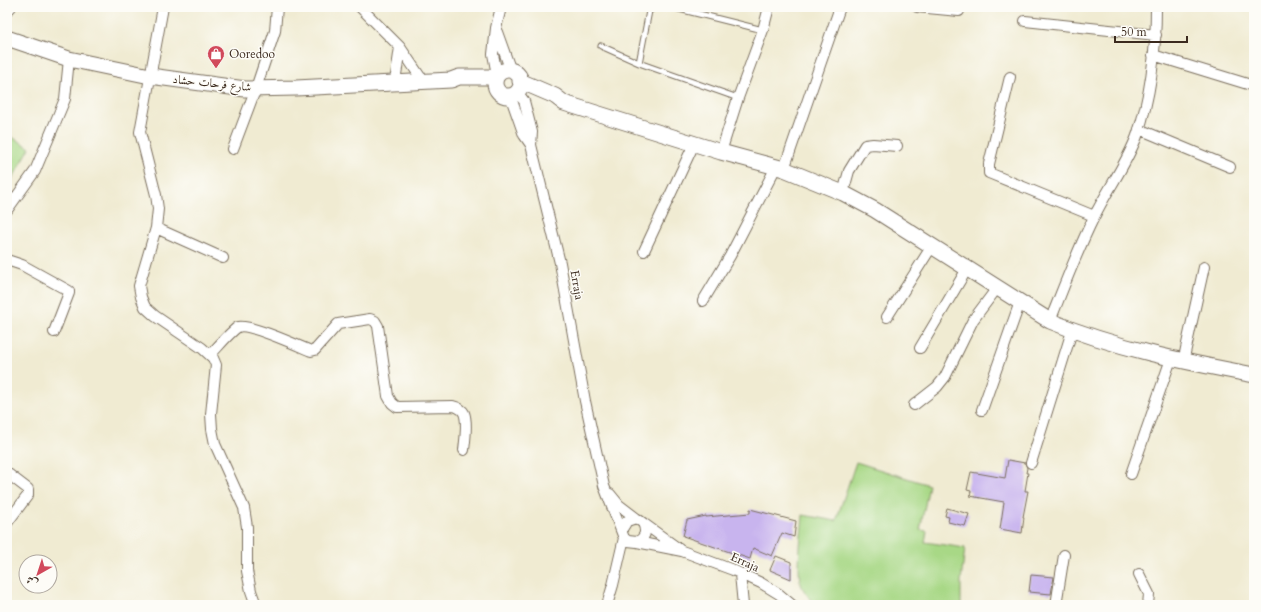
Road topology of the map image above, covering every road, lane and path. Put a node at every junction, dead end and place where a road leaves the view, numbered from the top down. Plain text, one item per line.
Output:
1 (8, 7) edge
2 (11, 7) edge
3 (163, 7) edge
4 (277, 7) edge
5 (360, 7) edge
6 (500, 7) edge
7 (654, 7) edge
8 (671, 7) edge
9 (769, 7) edge
10 (841, 7) edge
11 (917, 7) edge
12 (1156, 7) edge
13 (7, 11) edge
14 (959, 11) dead end
15 (1025, 21) dead end
16 (7, 27) edge
17 (496, 28) junction
18 (763, 30) junction
19 (1156, 35) junction
20 (7, 38) edge
21 (25, 45) junction
22 (601, 46) dead end
23 (400, 47) junction
24 (1153, 55) junction
25 (69, 59) junction
26 (639, 62) junction
27 (150, 76) junction
28 (1010, 77) dead end
29 (422, 81) junction
30 (395, 82) junction
31 (508, 83) junction
32 (1254, 86) edge
33 (256, 88) junction
34 (738, 98) junction
35 (1139, 129) junction
36 (694, 144) junction
37 (897, 146) dead end
38 (233, 149) dead end
39 (721, 152) junction
40 (1230, 167) dead end
41 (780, 168) junction
42 (843, 193) junction
43 (7, 210) edge
44 (1094, 216) junction
45 (156, 228) junction
46 (932, 246) junction
47 (644, 251) dead end
48 (223, 258) dead end
49 (7, 260) edge
50 (1204, 268) dead end
51 (967, 269) junction
52 (997, 288) junction
53 (703, 301) dead end
54 (1020, 302) junction
55 (887, 317) dead end
56 (1050, 321) junction
57 (1072, 330) junction
58 (54, 332) dead end
59 (920, 348) dead end
60 (210, 355) junction
61 (1177, 360) junction
62 (1254, 376) edge
63 (914, 405) dead end
64 (982, 410) dead end
65 (464, 450) dead end
66 (1031, 462) dead end
67 (7, 473) edge
68 (1131, 474) dead end
69 (604, 486) junction
70 (640, 521) junction
71 (7, 523) edge
72 (629, 538) junction
73 (682, 551) junction
74 (1064, 554) dead end
75 (740, 574) junction
76 (1139, 574) dead end
77 (256, 605) edge
78 (607, 605) edge
79 (743, 605) edge
80 (792, 605) edge
81 (1056, 605) edge
82 (1148, 605) edge

1 - 13 lane
2 - 13 street
3 - 27 street
4 - 33 street
5 - 23 street
6 - 17 street
7 - 26 lane
8 - 18 lane
9 - 18 street
10 - 41 street
11 - 14 street
12 - 19 street
15 - 19 street
16 - 21 main road, شارع فرحات حشاد
17 - 31 street
17 - 31 street
18 - 34 street
19 - 24 street
20 - 21 main road, شارع فرحات حشاد
21 - 25 main road, شارع فرحات حشاد
22 - 26 lane
23 - 29 street
23 - 30 street
24 - 32 street
24 - 35 street
25 - 27 main road, شارع فرحات حشاد
25 - 43 street
26 - 34 lane
27 - 33 main road, شارع فرحات حشاد
27 - 45 street
28 - 44 street
29 - 30 main road, شارع فرحات حشاد
29 - 31 main road, شارع فرحات حشاد
30 - 33 main road, شارع فرحات حشاد
31 - 36 main road
31 - 69 street, Erraja
33 - 38 street
34 - 39 street
35 - 40 street
35 - 44 street
36 - 39 main road
36 - 47 street
37 - 42 street
39 - 41 main road
41 - 42 main road
41 - 53 street
42 - 46 main road
44 - 56 street
45 - 48 street
45 - 60 street
46 - 51 main road
46 - 55 street
49 - 58 street
50 - 61 street
51 - 52 main road
51 - 59 street
52 - 54 main road
52 - 63 street
54 - 56 main road
54 - 64 street
56 - 57 main road
57 - 61 main road
57 - 66 street
60 - 65 street
60 - 77 street
61 - 62 main road
61 - 68 street
67 - 71 street
69 - 70 street
69 - 72 street, Erraja
70 - 72 street
70 - 72 street
70 - 73 street
72 - 73 street
72 - 78 street
73 - 75 street, Erraja
74 - 81 street
75 - 79 street
75 - 80 street, Erraja
76 - 82 street

